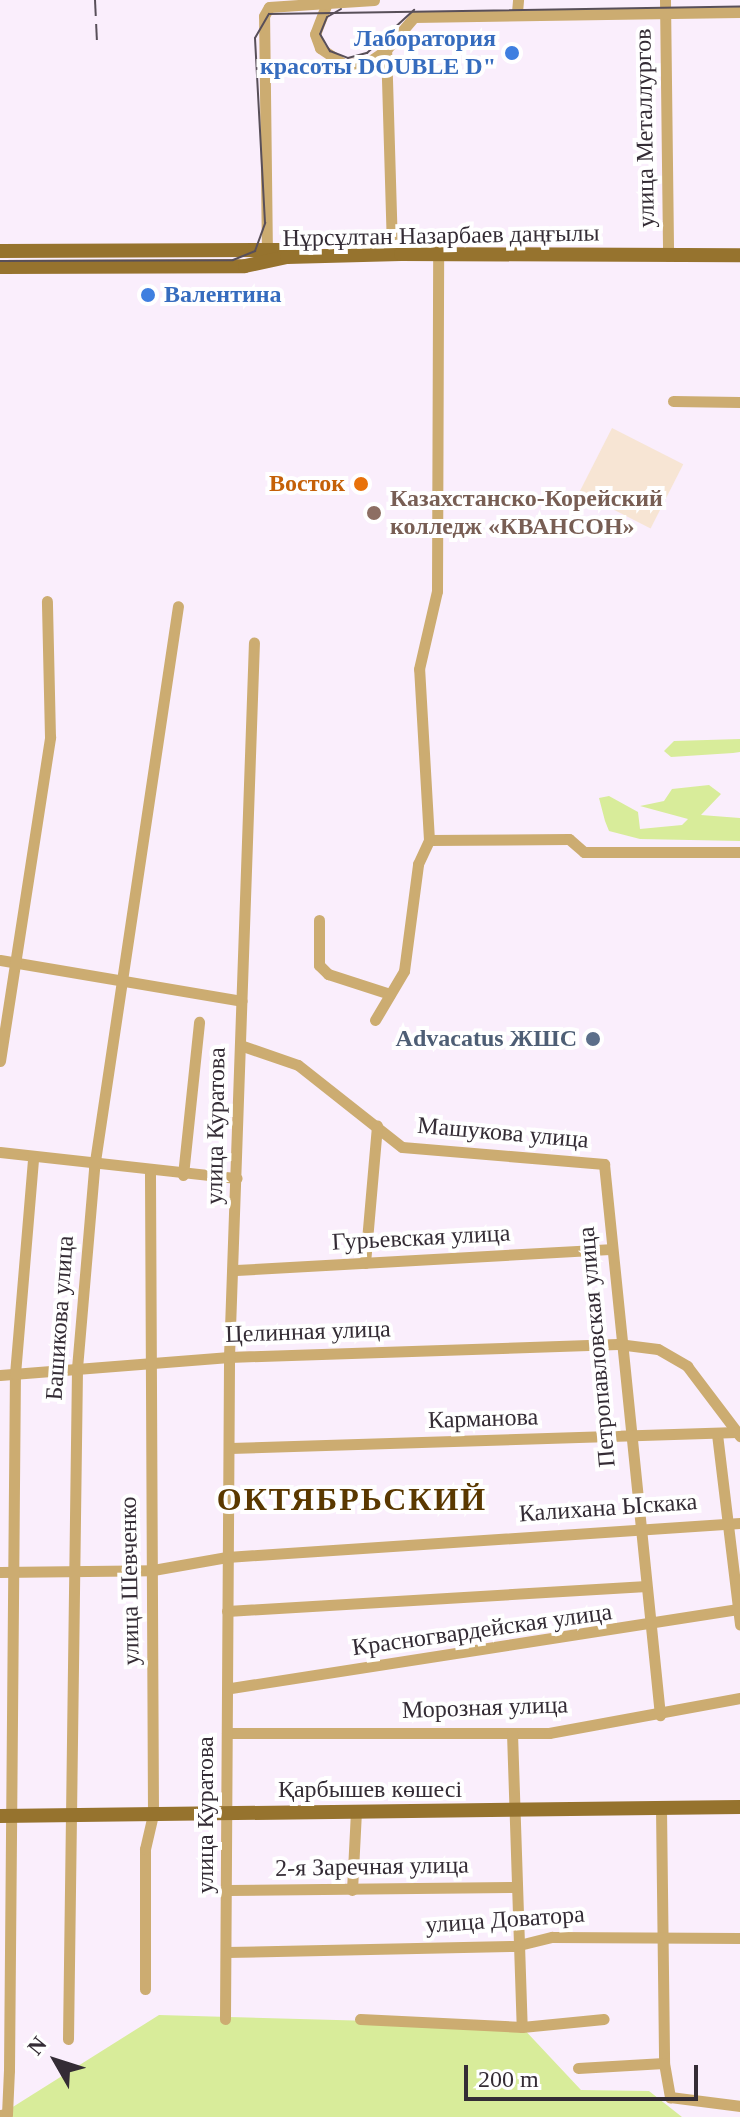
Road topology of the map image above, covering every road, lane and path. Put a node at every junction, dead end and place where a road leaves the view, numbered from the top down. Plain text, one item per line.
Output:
1 (374, 0) edge
2 (438, 0) edge
3 (327, 3) junction
4 (518, 6) edge
5 (665, 6) edge
6 (740, 12) edge
7 (438, 13) junction
8 (386, 50) junction
9 (740, 246) edge
10 (392, 248) junction
11 (0, 251) edge
12 (668, 251) junction
13 (438, 252) junction
14 (267, 255) junction
15 (740, 255) edge
16 (0, 267) edge
17 (673, 401) dead end
18 (740, 402) edge
19 (47, 601) dead end
20 (178, 606) dead end
21 (254, 642) dead end
22 (429, 840) junction
23 (740, 852) edge
24 (319, 920) dead end
25 (0, 960) edge
26 (16, 962) junction
27 (121, 978) junction
28 (390, 994) junction
29 (242, 1001) junction
30 (375, 1020) dead end
31 (199, 1022) dead end
32 (240, 1045) junction
33 (0, 1061) edge
34 (377, 1126) junction
35 (0, 1152) edge
36 (33, 1158) junction
37 (604, 1164) joint
38 (94, 1168) junction
39 (150, 1172) junction
40 (183, 1175) junction
41 (237, 1178) junction
42 (609, 1249) junction
43 (365, 1263) junction
44 (236, 1270) junction
45 (618, 1344) junction
46 (229, 1357) junction
47 (148, 1362) junction
48 (77, 1368) junction
49 (15, 1374) junction
50 (0, 1375) edge
51 (717, 1434) junction
52 (738, 1434) edge
53 (627, 1436) junction
54 (230, 1448) junction
55 (734, 1523) edge
56 (636, 1528) junction
57 (227, 1557) junction
58 (70, 1566) junction
59 (153, 1570) junction
60 (13, 1571) junction
61 (0, 1572) edge
62 (642, 1586) junction
63 (738, 1609) edge
64 (227, 1611) junction
65 (740, 1625) edge
66 (649, 1629) junction
67 (231, 1688) junction
68 (740, 1698) edge
69 (660, 1715) junction
70 (227, 1733) junction
71 (512, 1733) junction
72 (740, 1807) edge
73 (661, 1808) junction
74 (356, 1812) junction
75 (513, 1812) junction
76 (153, 1814) junction
77 (229, 1814) junction
78 (6, 1815) edge
79 (66, 1817) junction
80 (515, 1887) junction
81 (229, 1890) junction
82 (352, 1890) junction
83 (666, 1936) junction
84 (740, 1938) edge
85 (518, 1941) junction
86 (226, 1952) junction
87 (145, 1989) dead end
88 (225, 2019) dead end
89 (360, 2019) dead end
90 (604, 2019) dead end
91 (522, 2027) junction
92 (68, 2039) dead end
93 (664, 2063) junction
94 (578, 2068) dead end
95 (740, 2106) edge
96 (4, 2114) edge

1 - 3 street
2 - 7 street
3 - 8 street
3 - 14 street
4 - 5 street
4 - 7 street
5 - 6 street
5 - 12 street, улица Металлургов
7 - 8 street
8 - 10 street
9 - 12 main road, Нұрсұлтан Назарбаев даңғылы
10 - 13 main road, Нұрсұлтан Назарбаев даңғылы
10 - 14 main road, Нұрсұлтан Назарбаев даңғылы
11 - 14 main road, Нұрсұлтан Назарбаев даңғылы
12 - 13 main road, Нұрсұлтан Назарбаев даңғылы
12 - 15 main road, Нұрсұлтан Назарбаев даңғылы
13 - 14 main road, Нұрсұлтан Назарбаев даңғылы
13 - 22 street
14 - 16 main road, Нұрсұлтан Назарбаев даңғылы
17 - 18 street
19 - 26 street
20 - 27 street, Башикова улица
21 - 29 street, улица Куратова
22 - 23 street
22 - 28 street
24 - 28 street
25 - 26 street
26 - 27 street
26 - 33 street
27 - 29 street
27 - 38 street, Башикова улица
28 - 30 street
29 - 32 street, улица Куратова
31 - 40 street
32 - 34 street, Машукова улица
32 - 41 street, улица Куратова
34 - 37 street, Машукова улица
34 - 43 street
35 - 36 street
36 - 38 street
36 - 49 street
37 - 42 street, Петропавловская улица
38 - 39 street
38 - 48 street, Башикова улица
39 - 40 street
39 - 47 street, улица Шевченко
40 - 41 street
41 - 44 street, улица Куратова
42 - 43 street, Гурьевская улица
42 - 45 street, Петропавловская улица
43 - 44 street, Гурьевская улица
44 - 46 street, улица Куратова
45 - 46 street, Целинная улица
45 - 52 street, Целинная улица
45 - 53 street, Петропавловская улица
46 - 47 street, Целинная улица
46 - 54 street, улица Куратова
47 - 48 street, Целинная улица
47 - 59 street, улица Шевченко
48 - 49 street, Целинная улица
48 - 58 street, Башикова улица
49 - 50 street, Целинная улица
49 - 60 street
51 - 52 street, Карманова
51 - 53 street, Карманова
51 - 55 street
53 - 54 street, Карманова
53 - 56 street, Петропавловская улица
54 - 57 street, улица Куратова
55 - 56 street, Калихана Ыскака
55 - 63 street
56 - 57 street, Калихана Ыскака
56 - 62 street, Петропавловская улица
57 - 59 street, Калихана Ыскака
57 - 64 street, улица Куратова
58 - 59 street, Калихана Ыскака
58 - 60 street, Калихана Ыскака
58 - 79 street, Башикова улица
59 - 76 street, улица Шевченко
60 - 61 street, Калихана Ыскака
60 - 78 street
62 - 64 street
62 - 66 street, Петропавловская улица
63 - 65 street
63 - 66 street, Красногвардейская улица
64 - 67 street, улица Куратова
66 - 67 street, Красногвардейская улица
66 - 69 street, Петропавловская улица
67 - 70 street, улица Куратова
68 - 69 street, Морозная улица
69 - 71 street, Морозная улица
70 - 71 street, Морозная улица
70 - 77 street, улица Куратова
71 - 75 street
72 - 73 main road, Қарбышев көшесі
73 - 75 main road, Қарбышев көшесі
73 - 83 street
74 - 75 main road, Қарбышев көшесі
74 - 77 main road, Қарбышев көшесі
74 - 82 street
75 - 80 street
76 - 77 main road, Қарбышев көшесі
76 - 79 main road, Қарбышев көшесі
76 - 87 street, улица Шевченко
77 - 81 street, улица Куратова
78 - 79 main road, Қарбышев көшесі
78 - 96 street
79 - 92 street, Башикова улица
80 - 82 street, 2-я Заречная улица
80 - 85 street
81 - 82 street, 2-я Заречная улица
81 - 86 street, улица Куратова
83 - 84 street, улица Доватора
83 - 85 street, улица Доватора
83 - 93 street
85 - 86 street, улица Доватора
85 - 91 street
86 - 88 street, улица Куратова
89 - 91 street
90 - 91 street
93 - 94 street
93 - 95 street

